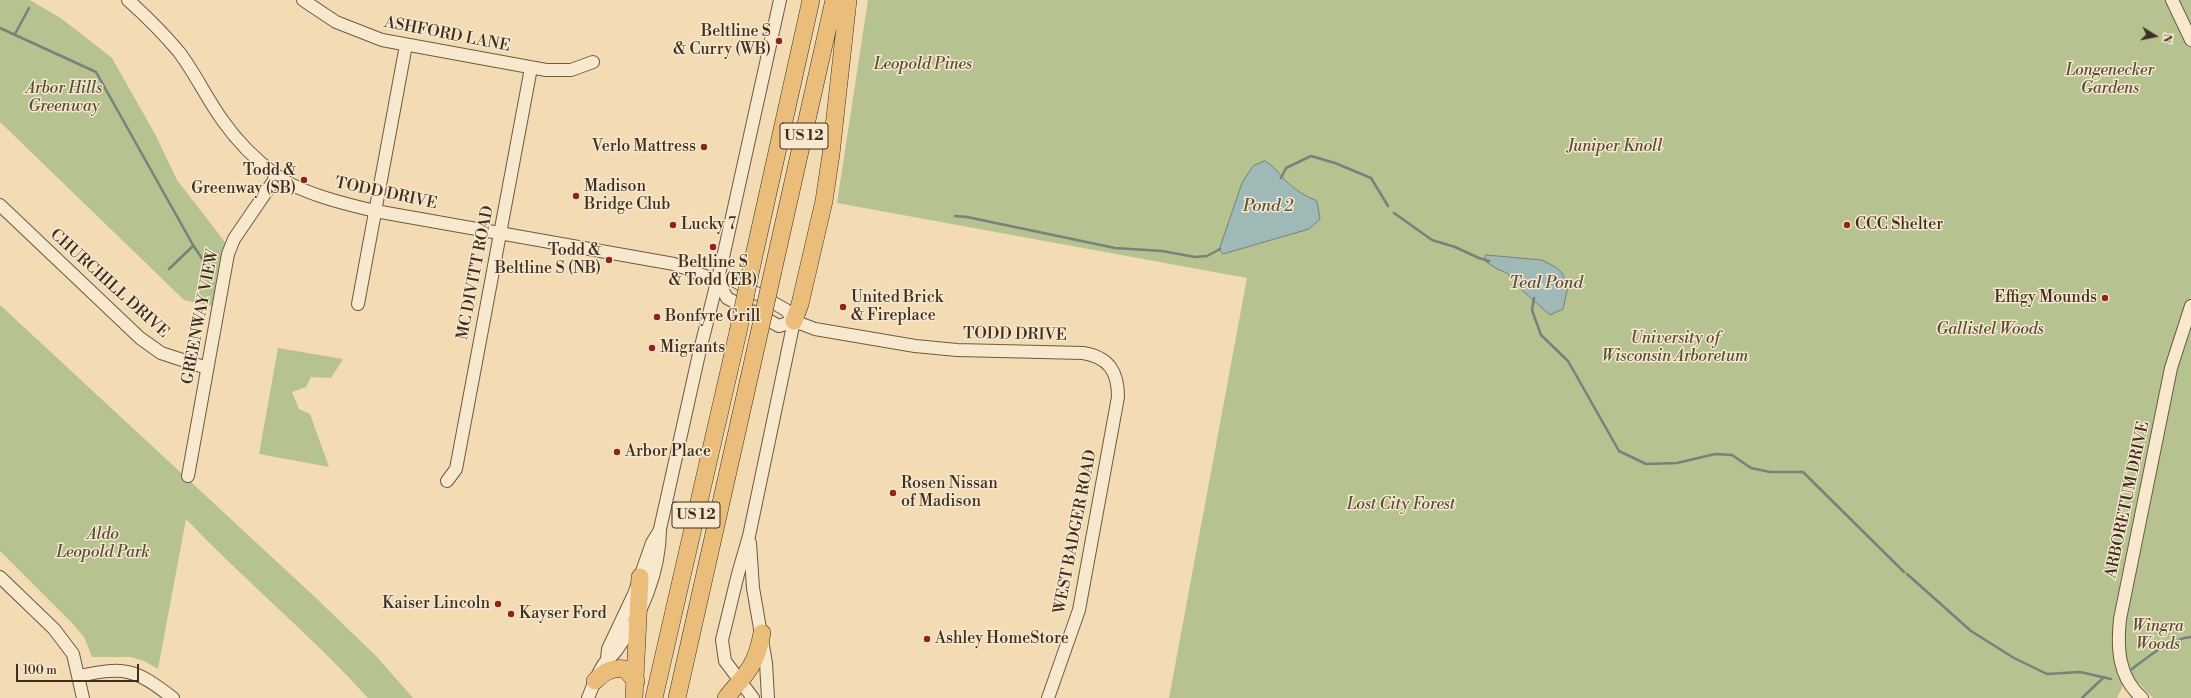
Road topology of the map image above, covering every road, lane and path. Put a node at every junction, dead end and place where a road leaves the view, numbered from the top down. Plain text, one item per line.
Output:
1 (128, 0) edge
2 (303, 0) edge
3 (780, 0) edge
4 (811, 0) edge
5 (834, 0) edge
6 (848, 0) edge
7 (2172, 0) edge
8 (2191, 40) edge
9 (406, 45) junction
10 (593, 62) dead end
11 (531, 68) junction
12 (277, 176) junction
13 (0, 205) edge
14 (375, 211) junction
15 (500, 232) junction
16 (718, 281) junction
17 (358, 304) dead end
18 (2191, 306) edge
19 (794, 321) junction
20 (207, 368) junction
21 (1112, 369) joint
22 (188, 476) dead end
23 (447, 481) dead end
24 (660, 529) junction
25 (749, 536) junction
26 (0, 577) edge
27 (640, 578) junction
28 (638, 616) junction
29 (762, 633) junction
30 (607, 660) junction
31 (80, 676) junction
32 (740, 680) junction
33 (595, 681) junction
34 (636, 681) junction
35 (83, 698) edge
36 (173, 698) edge
37 (588, 698) edge
38 (634, 698) edge
39 (654, 698) edge
40 (677, 698) edge
41 (726, 698) edge
42 (753, 698) edge
43 (768, 698) edge
44 (1048, 698) edge
45 (2142, 698) edge

1 - 12 street, TODD DRIVE
2 - 9 street, ASHFORD LANE
3 - 16 street
4 - 39 highway, US 12, bridge
5 - 40 highway, US 12, bridge
6 - 19 highway
7 - 8 street
9 - 11 street, ASHFORD LANE
9 - 14 street
10 - 11 street, ASHFORD LANE
11 - 15 street, MC DIVITT ROAD
12 - 14 street, TODD DRIVE
12 - 20 street, GREENWAY VIEW
13 - 20 street, CHURCHILL DRIVE
14 - 15 street, TODD DRIVE
14 - 17 street
15 - 16 street, TODD DRIVE
15 - 23 street, MC DIVITT ROAD
16 - 19 street, TODD DRIVE
16 - 19 street
16 - 24 street
18 - 45 street, ARBORETUM DRIVE
19 - 21 street, TODD DRIVE
19 - 25 street
20 - 22 street, GREENWAY VIEW
21 - 44 street, WEST BADGER ROAD
24 - 27 street
24 - 28 street
25 - 29 street
25 - 32 street
26 - 31 street
27 - 28 highway
27 - 30 street
28 - 30 street
28 - 34 highway
29 - 32 highway
29 - 43 street
30 - 33 street
31 - 35 street
31 - 36 street
32 - 41 highway
32 - 42 street
33 - 34 highway
33 - 37 street
34 - 38 highway

